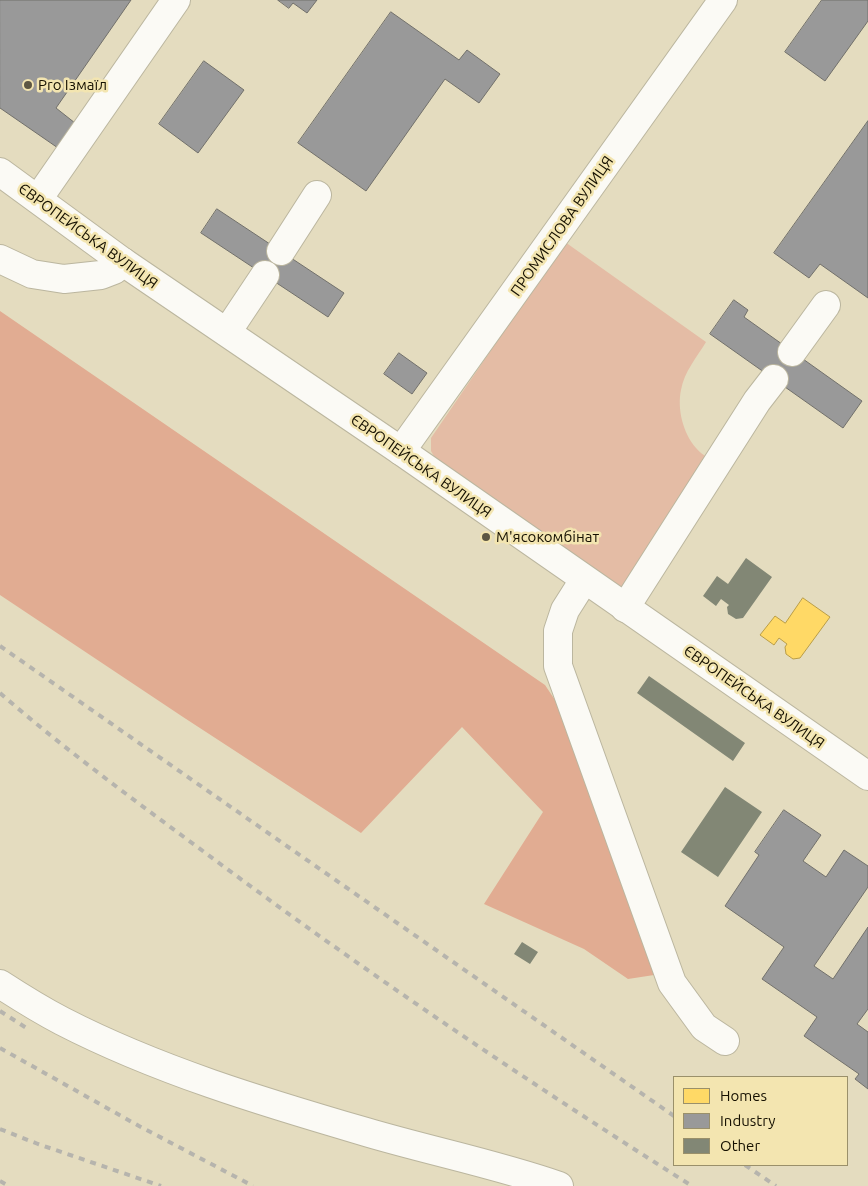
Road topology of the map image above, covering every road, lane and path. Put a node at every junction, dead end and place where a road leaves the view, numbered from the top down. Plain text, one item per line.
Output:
1 (176, 0) edge
2 (723, 0) edge
3 (0, 172) edge
4 (317, 195) dead end
5 (38, 199) junction
6 (281, 251) dead end
7 (0, 259) edge
8 (123, 262) junction
9 (265, 275) dead end
10 (826, 305) dead end
11 (227, 332) junction
12 (792, 352) dead end
13 (774, 379) dead end
14 (401, 452) junction
15 (584, 580) junction
16 (625, 608) junction
17 (868, 776) edge
18 (0, 984) edge
19 (724, 1041) dead end
20 (559, 1186) edge

1 - 5 main road
2 - 14 main road, ПРОМИСЛОВА ВУЛИЦЯ
3 - 5 main road, ЄВРОПЕЙСЬКА ВУЛИЦЯ
4 - 6 main road
5 - 8 main road, ЄВРОПЕЙСЬКА ВУЛИЦЯ
7 - 8 main road
8 - 11 main road, ЄВРОПЕЙСЬКА ВУЛИЦЯ
9 - 11 main road
10 - 12 main road
11 - 14 main road, ЄВРОПЕЙСЬКА ВУЛИЦЯ
13 - 16 main road
14 - 15 main road, ЄВРОПЕЙСЬКА ВУЛИЦЯ
15 - 16 main road, ЄВРОПЕЙСЬКА ВУЛИЦЯ
15 - 19 main road
16 - 17 main road, ЄВРОПЕЙСЬКА ВУЛИЦЯ
18 - 20 main road

